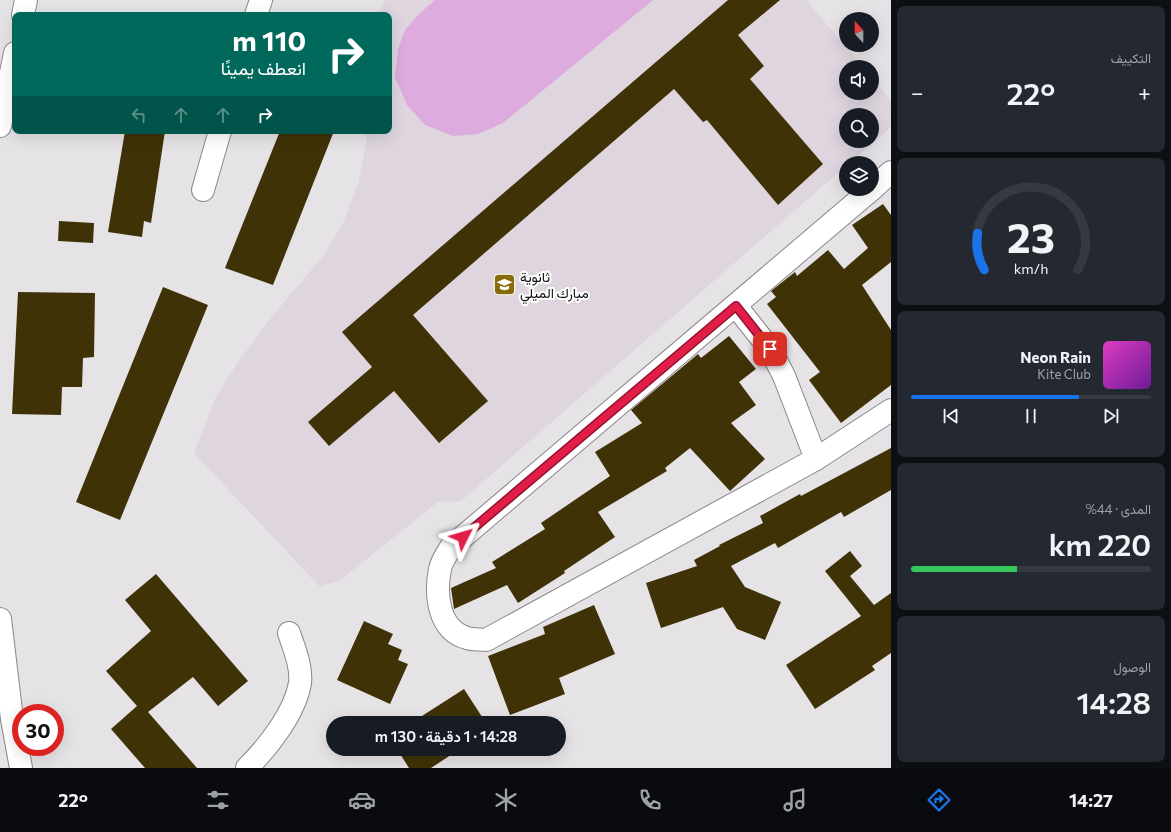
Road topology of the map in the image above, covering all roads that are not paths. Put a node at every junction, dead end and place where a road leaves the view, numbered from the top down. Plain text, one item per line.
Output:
1 (26, 0) edge
2 (261, 0) edge
3 (24, 12) edge
4 (257, 12) edge
5 (12, 68) edge
6 (0, 126) edge
7 (219, 134) edge
8 (891, 172) edge
9 (879, 183) edge
10 (203, 190) dead end
11 (864, 196) edge
12 (736, 306) junction
13 (891, 410) edge
14 (816, 458) junction
15 (0, 625) edge
16 (289, 633) dead end
17 (2, 659) edge
18 (4, 716) edge
19 (21, 768) edge
20 (247, 768) edge

1 - 3 street
2 - 4 street
5 - 6 street
7 - 10 street
8 - 9 street
11 - 12 street
12 - 14 street
12 - 14 street
13 - 14 street
15 - 17 street
16 - 20 street
17 - 18 street
18 - 19 street

